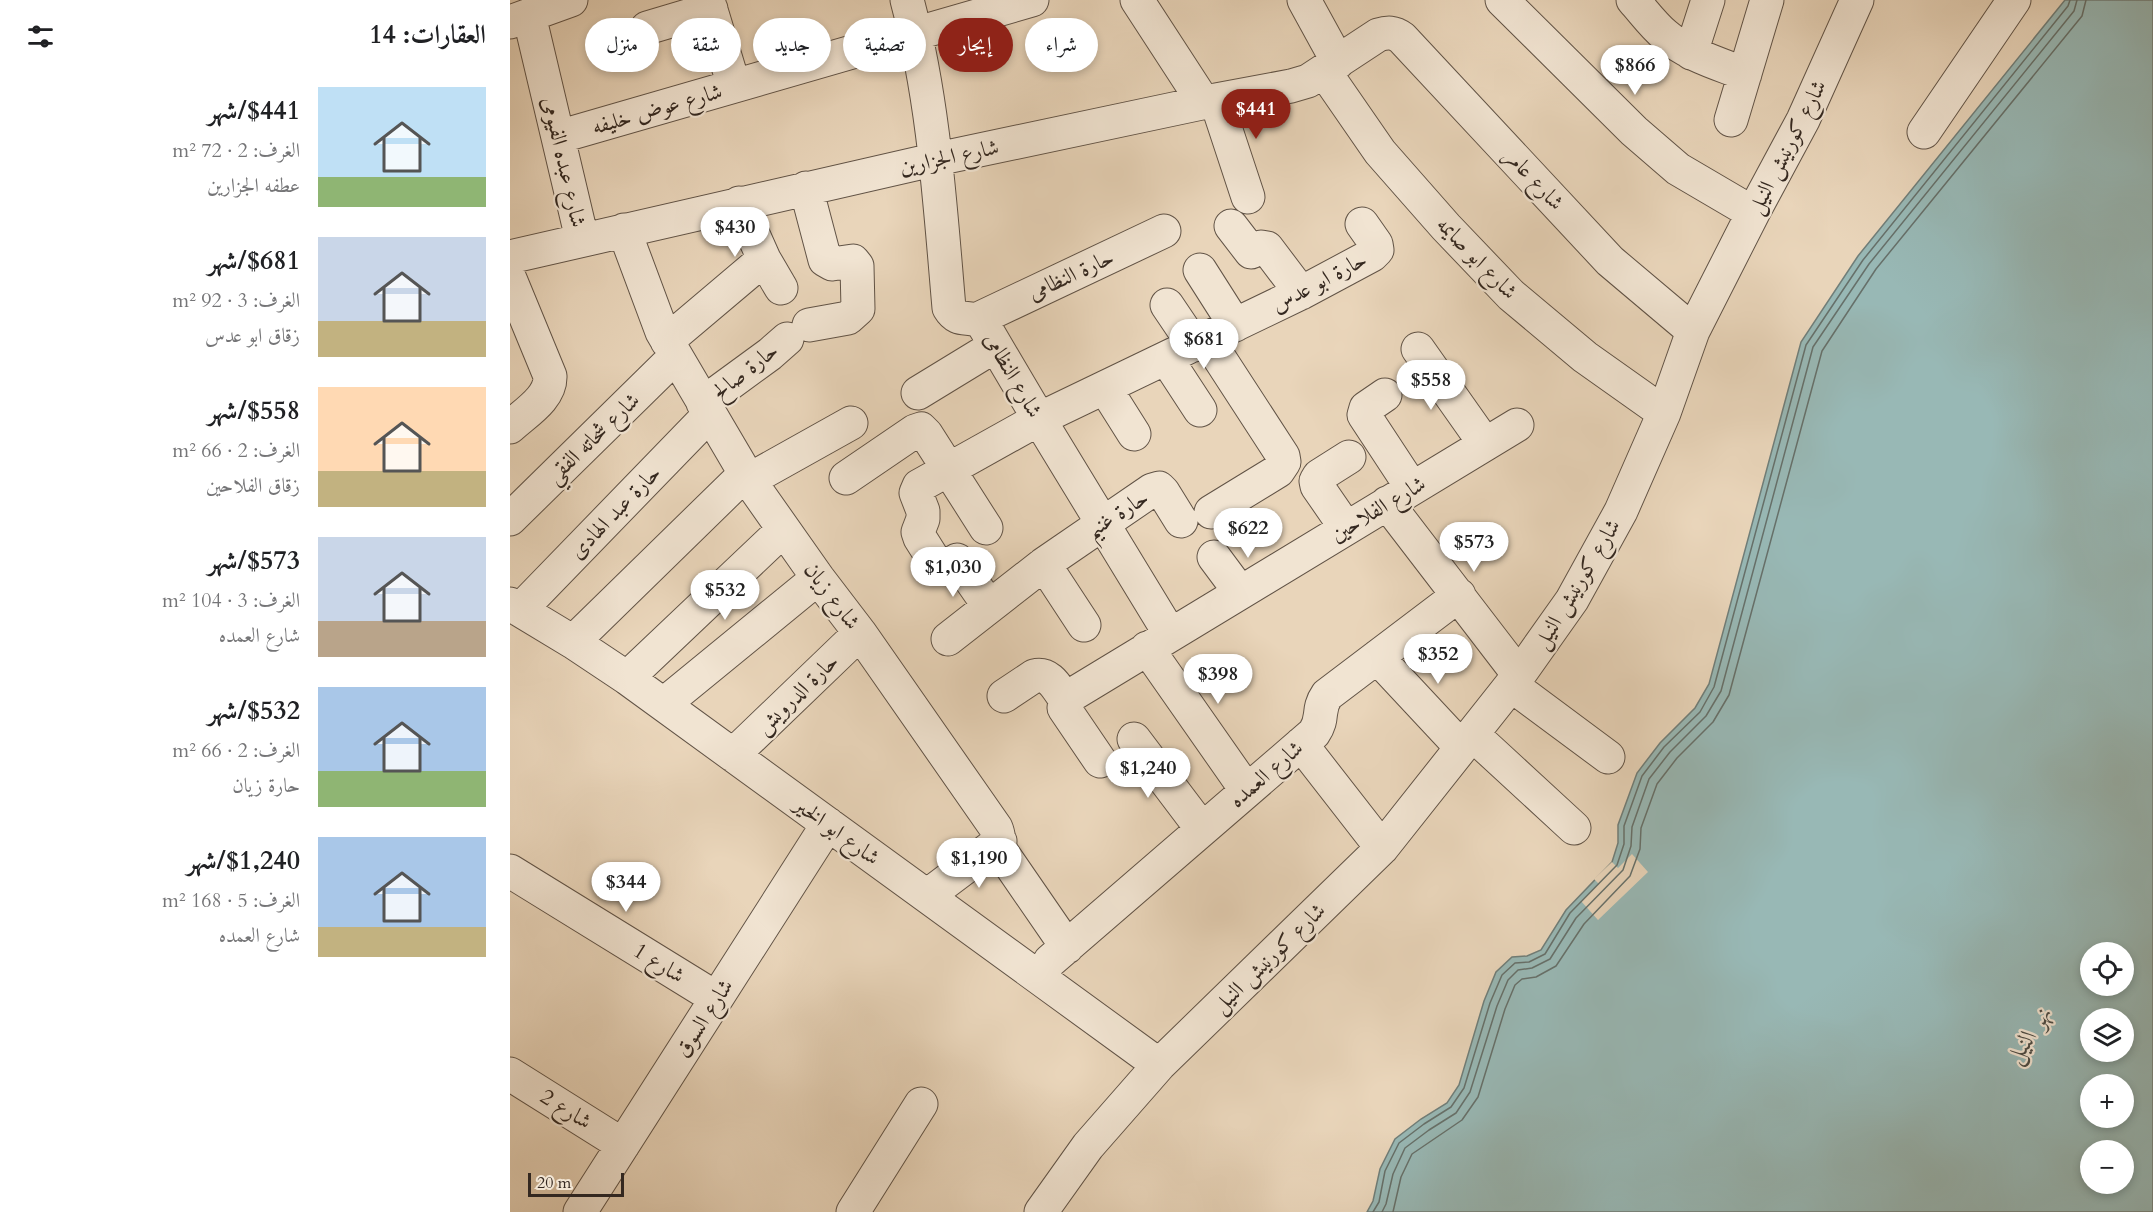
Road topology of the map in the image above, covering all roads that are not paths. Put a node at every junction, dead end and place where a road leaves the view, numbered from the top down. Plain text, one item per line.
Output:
1 (571, 0) edge
2 (907, 0) edge
3 (1137, 0) edge
4 (1304, 0) edge
5 (1502, 0) edge
6 (1633, 0) edge
7 (1708, 0) edge
8 (1767, 0) edge
9 (1857, 0) edge
10 (2014, 0) edge
11 (1024, 1) edge
12 (709, 5) edge
13 (912, 18) edge
14 (519, 19) edge
15 (659, 24) edge
16 (926, 30) edge
17 (1378, 34) joint
18 (1691, 53) junction
19 (843, 54) edge
20 (1331, 66) junction
21 (922, 72) edge
22 (1745, 74) junction
23 (734, 86) junction
24 (1210, 101) junction
25 (1731, 120) dead end
26 (1924, 132) dead end
27 (558, 137) junction
28 (937, 159) junction
29 (806, 188) junction
30 (1248, 197) dead end
31 (739, 203) junction
32 (1753, 213) junction
33 (1362, 224) dead end
34 (1231, 226) dead end
35 (624, 230) junction
36 (1164, 231) dead end
37 (582, 239) junction
38 (510, 257) edge
39 (764, 259) junction
40 (1200, 270) dead end
41 (510, 279) edge
42 (781, 288) dead end
43 (1301, 293) junction
44 (1167, 305) dead end
45 (1693, 331) junction
46 (986, 333) junction
47 (1200, 342) junction
48 (672, 348) junction
49 (1418, 349) dead end
50 (1105, 388) junction
51 (918, 393) dead end
52 (1385, 395) dead end
53 (707, 409) junction
54 (1200, 410) dead end
55 (1664, 413) junction
56 (1039, 420) junction
57 (851, 423) dead end
58 (1517, 425) dead end
59 (510, 427) edge
60 (1134, 434) dead end
61 (1485, 444) junction
62 (1349, 457) dead end
63 (949, 469) junction
64 (747, 477) junction
65 (846, 478) dead end
66 (1400, 495) junction
67 (510, 519) edge
68 (1102, 523) junction
69 (986, 528) dead end
70 (1346, 528) junction
71 (783, 530) junction
72 (1214, 557) dead end
73 (1044, 564) junction
74 (818, 578) junction
75 (1240, 592) junction
76 (1459, 595) junction
77 (989, 606) junction
78 (515, 607) edge
79 (1084, 625) dead end
80 (860, 633) junction
81 (948, 639) dead end
82 (1159, 641) junction
83 (573, 642) junction
84 (1377, 657) junction
85 (627, 678) junction
86 (1515, 680) junction
87 (1004, 696) dead end
88 (1065, 699) junction
89 (664, 704) junction
90 (1134, 739) dead end
91 (1466, 741) junction
92 (1301, 744) junction
93 (733, 755) junction
94 (1608, 757) dead end
95 (1100, 761) dead end
96 (1247, 791) junction
97 (828, 824) junction
98 (1574, 828) dead end
99 (1202, 829) junction
100 (1000, 841) junction
101 (1382, 848) junction
102 (510, 871) edge
103 (927, 896) junction
104 (1066, 947) junction
105 (1035, 974) junction
106 (716, 998) junction
107 (1159, 1065) junction
108 (510, 1074) edge
109 (921, 1104) dead end
110 (623, 1145) junction
111 (580, 1212) edge
112 (853, 1212) edge
113 (1041, 1212) edge

1 - 14 street
2 - 13 street, شارع النظامى
3 - 24 street
4 - 20 street, شارع ابو صايمه
5 - 32 street
6 - 18 street
7 - 18 street
8 - 22 street
9 - 32 street, شارع كورنيش النيل
10 - 26 street
11 - 16 street, شارع عوض خليفه
12 - 15 street
12 - 23 street
14 - 27 street, شارع عبده الفيومى
17 - 20 street, شارع الجزارين
17 - 45 street, شارع عامر
18 - 22 street
19 - 23 street, شارع عوض خليفه
20 - 24 street, شارع الجزارين
20 - 55 street, شارع ابو صايمه
21 - 28 street, شارع النظامى
22 - 25 street
23 - 27 street, شارع عوض خليفه
24 - 28 street, شارع الجزارين
24 - 30 street
27 - 37 street, شارع عبده الفيومى
28 - 29 street, شارع الجزارين
28 - 46 street, شارع النظامى
29 - 31 street, شارع الجزارين
29 - 53 street, حارة صالح
31 - 35 street, شارع الجزارين
31 - 39 street
32 - 45 street, شارع كورنيش النيل
33 - 43 street, حارة ابو عدس
34 - 43 street
35 - 37 street, شارع الجزارين
35 - 48 street, شارع زيان
36 - 46 street, حارة النظامى
37 - 38 street, شارع الجزارين
39 - 42 street
39 - 48 street
40 - 47 street
41 - 59 street
43 - 47 street, حارة ابو عدس
44 - 47 street
45 - 55 street, شارع كورنيش النيل
46 - 51 street, حارة النظامى
46 - 56 street, شارع النظامى
47 - 50 street, حارة ابو عدس
47 - 54 street
47 - 68 street, حارة غنيم
48 - 53 street, شارع زيان
48 - 67 street, شارع شحاته الفقي
49 - 61 street
50 - 56 street, حارة ابو عدس
50 - 60 street
52 - 66 street
53 - 64 street, شارع زيان
53 - 78 street, حارة عبد الهادى
55 - 86 street, شارع كورنيش النيل
56 - 63 street, حارة ابو عدس
56 - 68 street, شارع النظامى
57 - 64 street
58 - 61 street, شارع الفلاحين
61 - 66 street, شارع الفلاحين
62 - 70 street
63 - 65 street
63 - 69 street
63 - 77 street, حارة ابو عدس
64 - 71 street, شارع زيان
64 - 83 street
66 - 70 street, شارع الفلاحين
66 - 76 street
68 - 73 street, حارة غنيم
68 - 82 street, شارع النظامى
70 - 75 street, شارع الفلاحين
71 - 74 street, شارع زيان
71 - 85 street
72 - 75 street
73 - 77 street, حارة غنيم
73 - 79 street
74 - 80 street, شارع زيان
74 - 89 street
75 - 82 street, شارع الفلاحين
76 - 84 street, شارع العمده
76 - 86 street
77 - 81 street, حارة غنيم
78 - 83 street, شارع ابو الخير
80 - 93 street, حارة الدرويش
80 - 100 street, شارع زيان
82 - 88 street, شارع الفلاحين
82 - 96 street, شارع النظامى
83 - 85 street, شارع ابو الخير
84 - 91 street
84 - 92 street, شارع العمده
85 - 89 street, شارع ابو الخير
86 - 91 street, شارع كورنيش النيل
86 - 94 street
87 - 88 street
88 - 95 street
89 - 93 street, شارع ابو الخير
90 - 99 street
91 - 98 street
91 - 101 street, شارع كورنيش النيل
92 - 96 street, شارع العمده
92 - 101 street
93 - 97 street, شارع ابو الخير
96 - 99 street, شارع العمده
97 - 103 street, شارع ابو الخير
97 - 106 street, شارع السوق
99 - 104 street, شارع العمده
100 - 103 street
100 - 104 street, شارع زيان
101 - 107 street, شارع كورنيش النيل
102 - 106 street, شارع 1
103 - 105 street, شارع ابو الخير
104 - 105 street, شارع العمده
105 - 107 street, شارع ابو الخير
106 - 110 street, شارع السوق
107 - 113 street, شارع كورنيش النيل
108 - 110 street, شارع 2
109 - 112 street
110 - 111 street, شارع السوق

